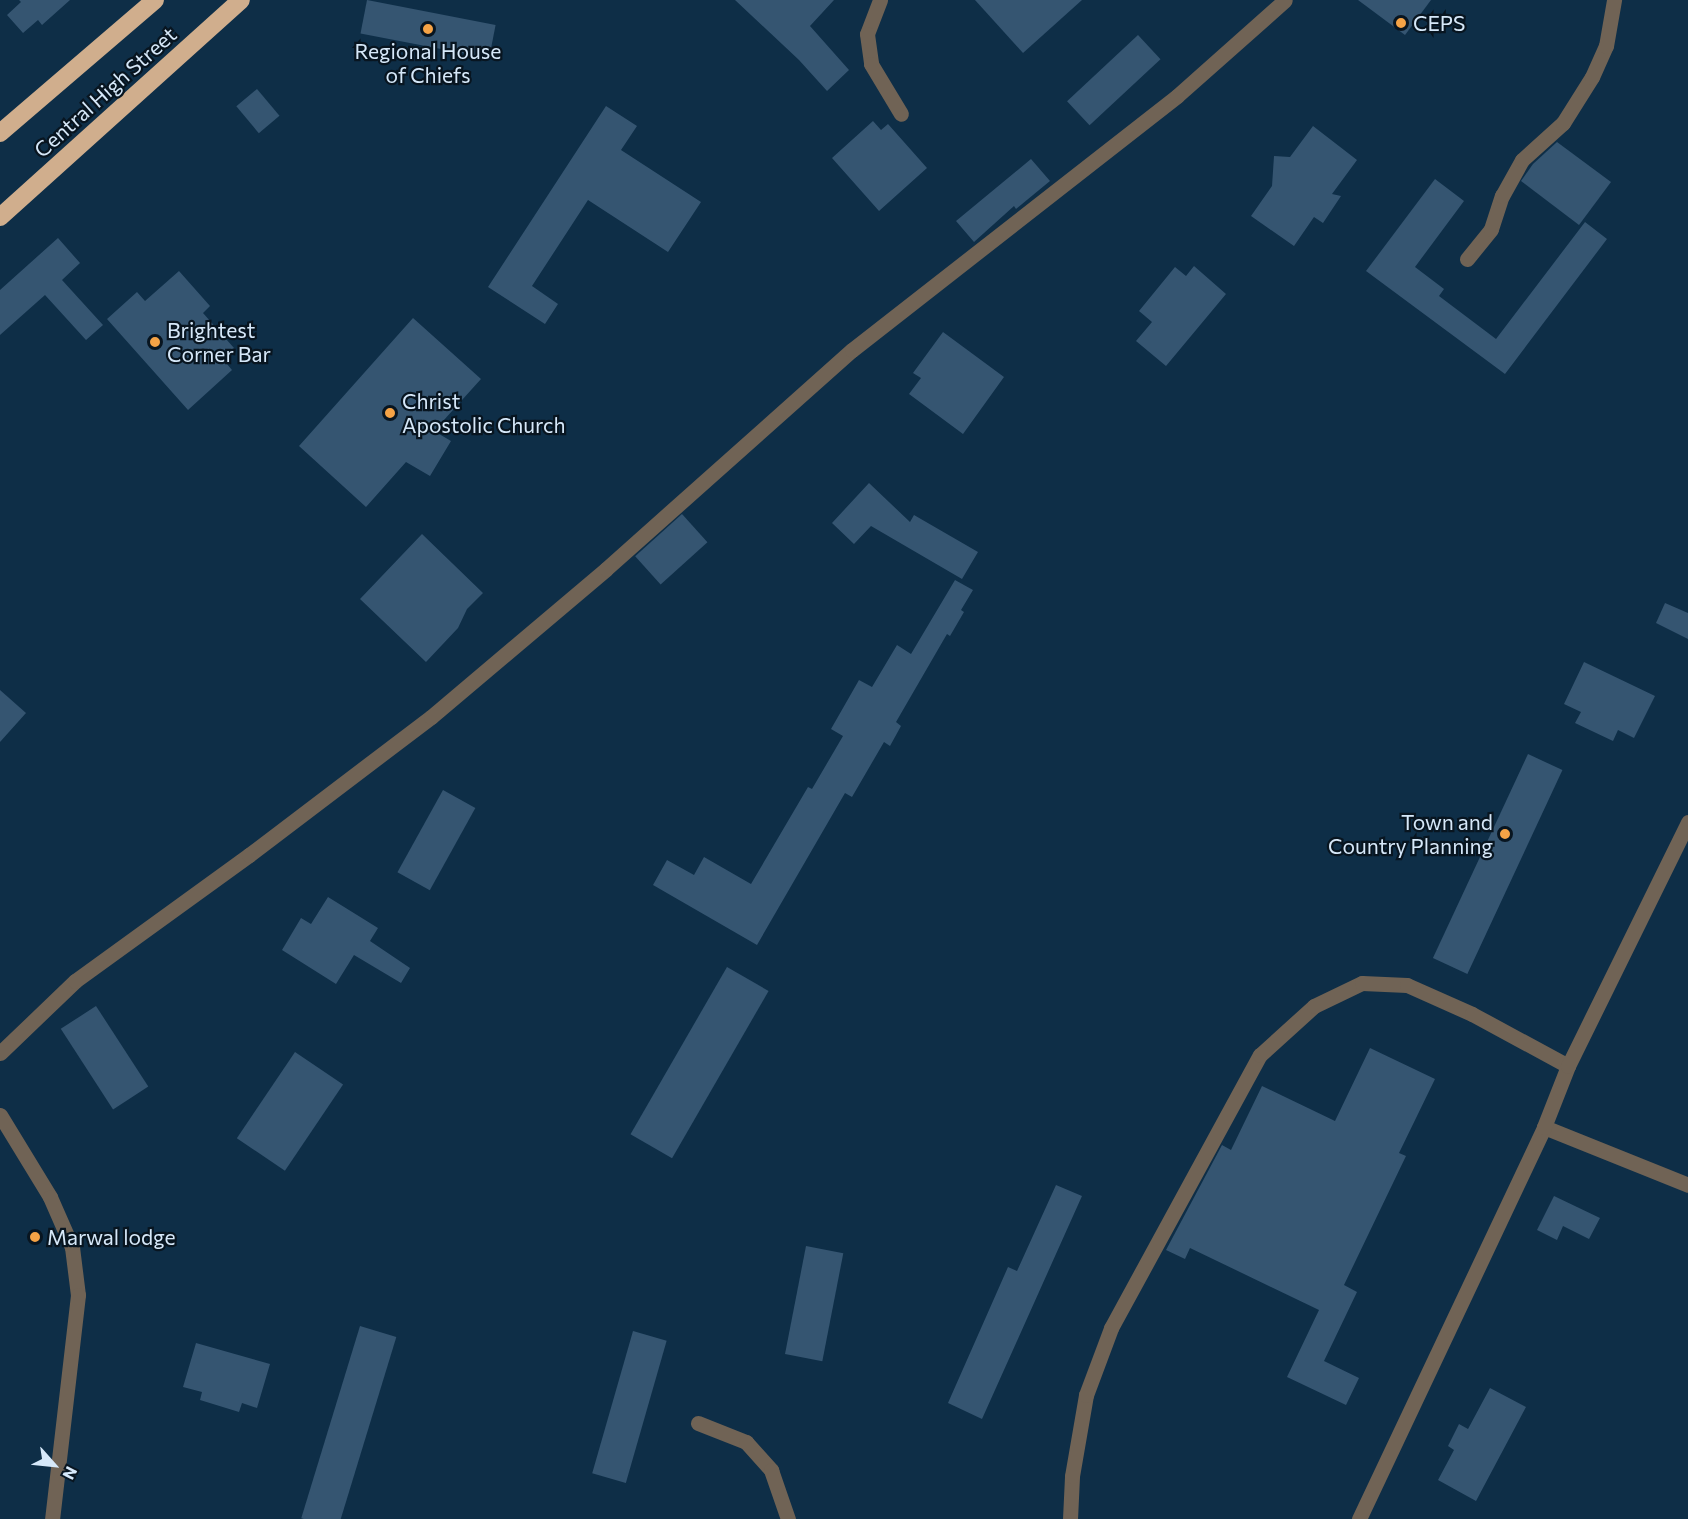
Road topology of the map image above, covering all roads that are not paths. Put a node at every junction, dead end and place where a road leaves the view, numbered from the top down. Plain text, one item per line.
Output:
1 (155, 0) edge
2 (241, 0) edge
3 (880, 0) edge
4 (1285, 0) edge
5 (1614, 0) edge
6 (901, 114) dead end
7 (0, 133) edge
8 (0, 217) edge
9 (1467, 259) dead end
10 (1688, 822) edge
11 (0, 1053) edge
12 (1568, 1066) junction
13 (0, 1115) edge
14 (1544, 1127) junction
15 (1688, 1185) edge
16 (698, 1422) dead end
17 (52, 1519) edge
18 (788, 1519) edge
19 (1070, 1519) edge
20 (1359, 1519) edge

1 - 7 highway, Central High Street
2 - 8 highway, Central High Street
3 - 6 street
4 - 11 street
5 - 9 street
10 - 12 street
12 - 14 street
12 - 19 street
13 - 17 street
14 - 15 street
14 - 20 street
16 - 18 street

